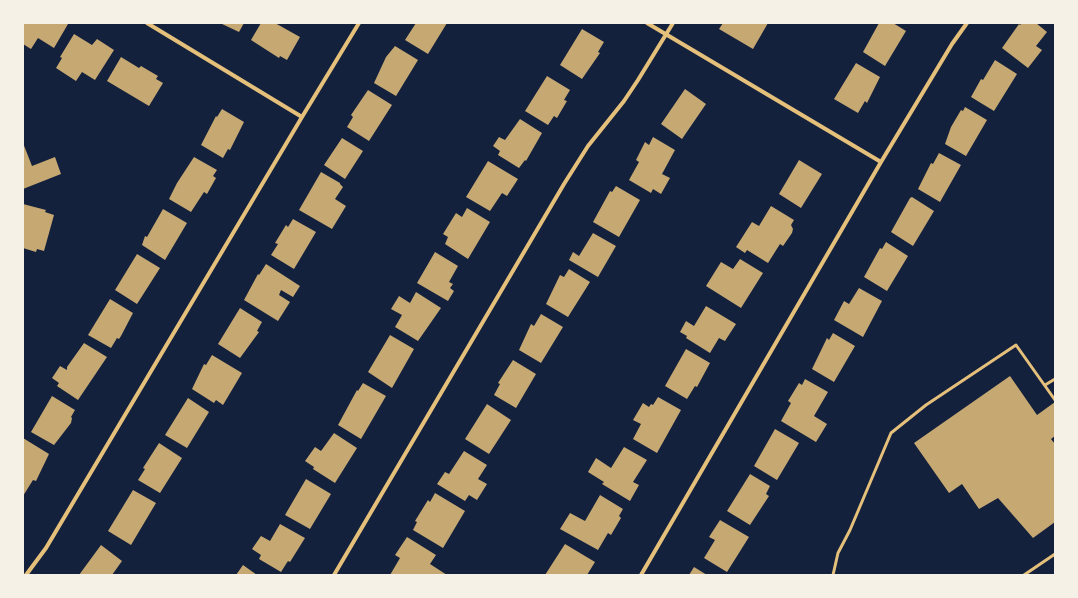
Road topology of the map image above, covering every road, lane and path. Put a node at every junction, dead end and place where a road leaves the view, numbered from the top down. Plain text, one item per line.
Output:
1 (147, 23) edge
2 (359, 23) edge
3 (647, 23) edge
4 (673, 23) edge
5 (967, 23) edge
6 (666, 34) junction
7 (302, 117) junction
8 (881, 162) junction
9 (1055, 379) edge
10 (1044, 385) junction
11 (1055, 400) edge
12 (1055, 554) edge
13 (834, 570) junction
14 (26, 575) edge
15 (334, 575) edge
16 (641, 575) edge
17 (833, 575) edge
18 (837, 575) edge
19 (1024, 575) edge

1 - 7 street
2 - 7 street
3 - 6 street
4 - 6 street
5 - 8 street
6 - 8 street
6 - 15 street
7 - 14 street
8 - 16 street
9 - 10 lane
10 - 11 lane
10 - 13 lane
12 - 19 lane
13 - 17 lane
13 - 18 lane

